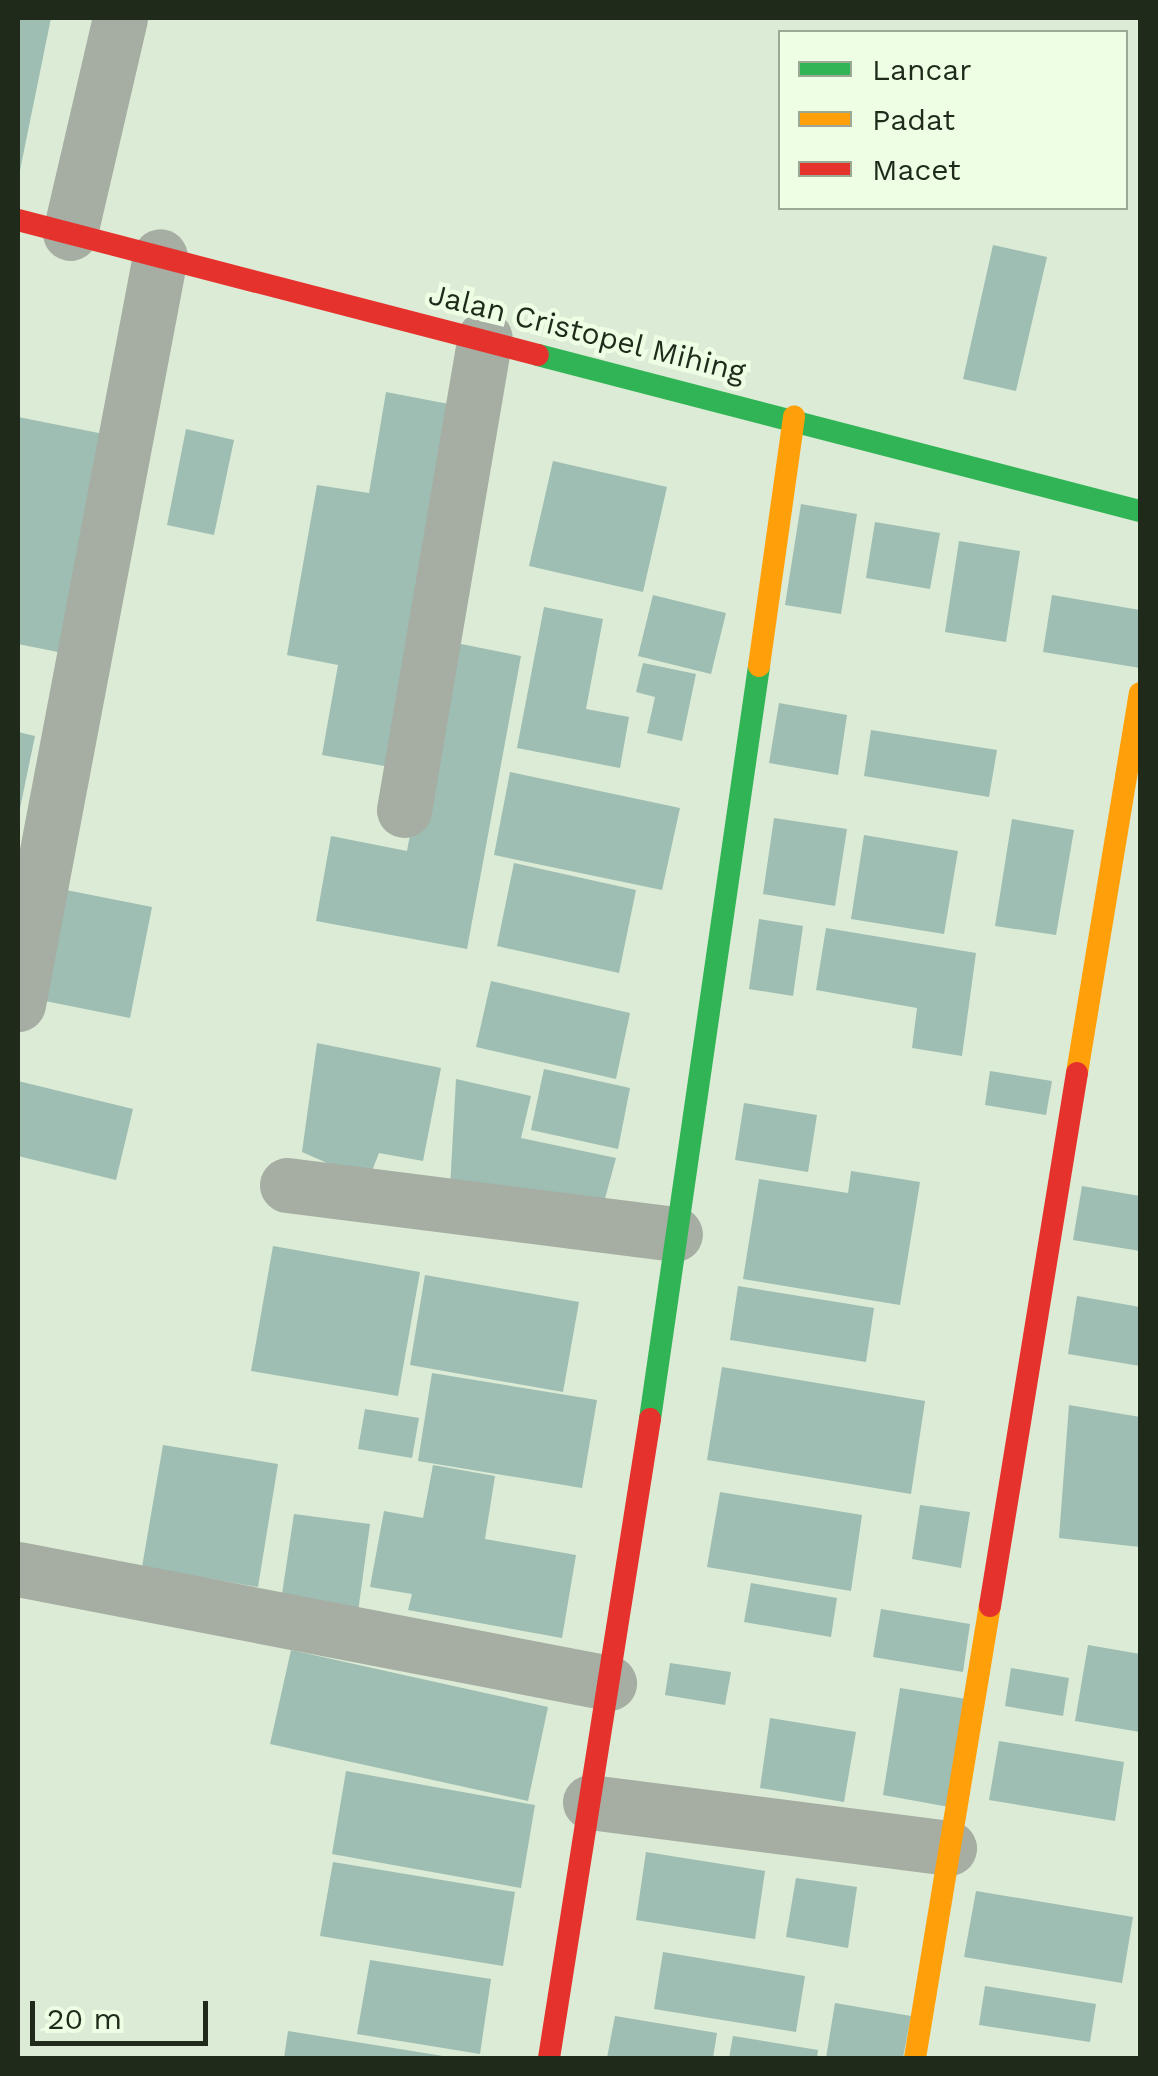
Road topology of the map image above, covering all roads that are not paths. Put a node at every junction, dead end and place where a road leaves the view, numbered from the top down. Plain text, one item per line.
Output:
1 (120, 18) edge
2 (18, 220) edge
3 (70, 233) junction
4 (160, 256) junction
5 (485, 338) junction
6 (794, 416) junction
7 (1140, 511) edge
8 (1140, 693) edge
9 (404, 810) dead end
10 (18, 1004) edge
11 (288, 1185) dead end
12 (675, 1234) junction
13 (18, 1569) edge
14 (609, 1683) junction
15 (590, 1802) junction
16 (949, 1848) junction
17 (549, 2058) edge
18 (915, 2058) edge

1 - 3 street
2 - 3 street, Jalan Cristopel Mihing
3 - 4 street, Jalan Cristopel Mihing
4 - 5 street, Jalan Cristopel Mihing
4 - 10 street
5 - 6 street, Jalan Cristopel Mihing
5 - 9 street
6 - 7 street, Jalan Cristopel Mihing
6 - 12 street
8 - 16 street
11 - 12 street
12 - 14 street
13 - 14 street
14 - 15 street
15 - 16 street
15 - 17 street
16 - 18 street

